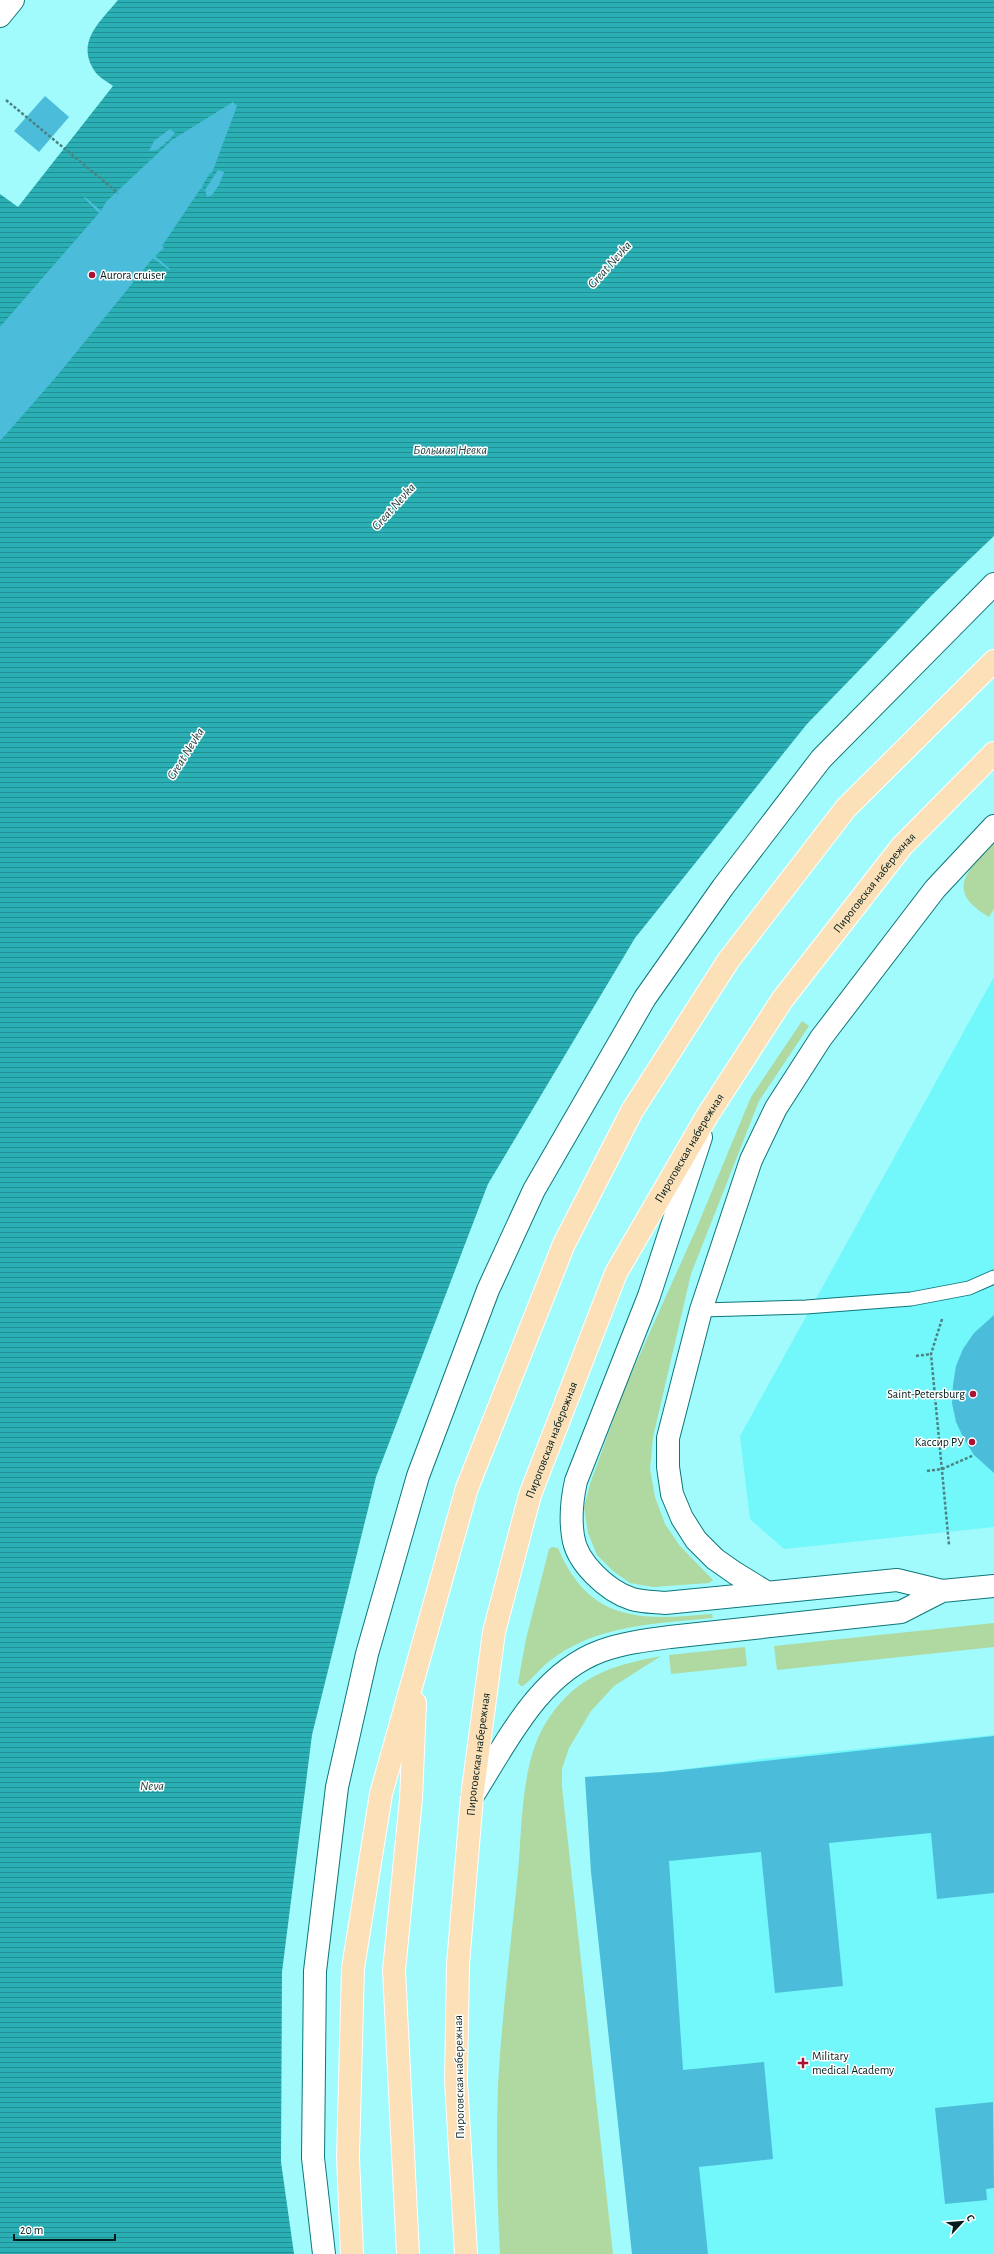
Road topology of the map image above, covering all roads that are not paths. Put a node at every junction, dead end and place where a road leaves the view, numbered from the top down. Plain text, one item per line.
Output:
1 (13, 0) edge
2 (0, 16) edge
3 (994, 584) edge
4 (994, 661) edge
5 (994, 753) edge
6 (994, 826) edge
7 (707, 1116) junction
8 (994, 1277) edge
9 (700, 1310) junction
10 (994, 1586) edge
11 (942, 1591) junction
12 (766, 1592) junction
13 (416, 1664) junction
14 (472, 1797) junction
15 (324, 2254) edge
16 (352, 2254) edge
17 (408, 2254) edge
18 (466, 2254) edge

1 - 2 street
3 - 15 street
4 - 13 main road
5 - 7 main road, Пироговская набережная
6 - 9 street
7 - 12 street
7 - 14 main road, Пироговская набережная
8 - 9 lane
9 - 12 street
10 - 11 street
11 - 12 street
11 - 14 street
13 - 16 main road
13 - 17 main road
14 - 18 main road, Пироговская набережная

